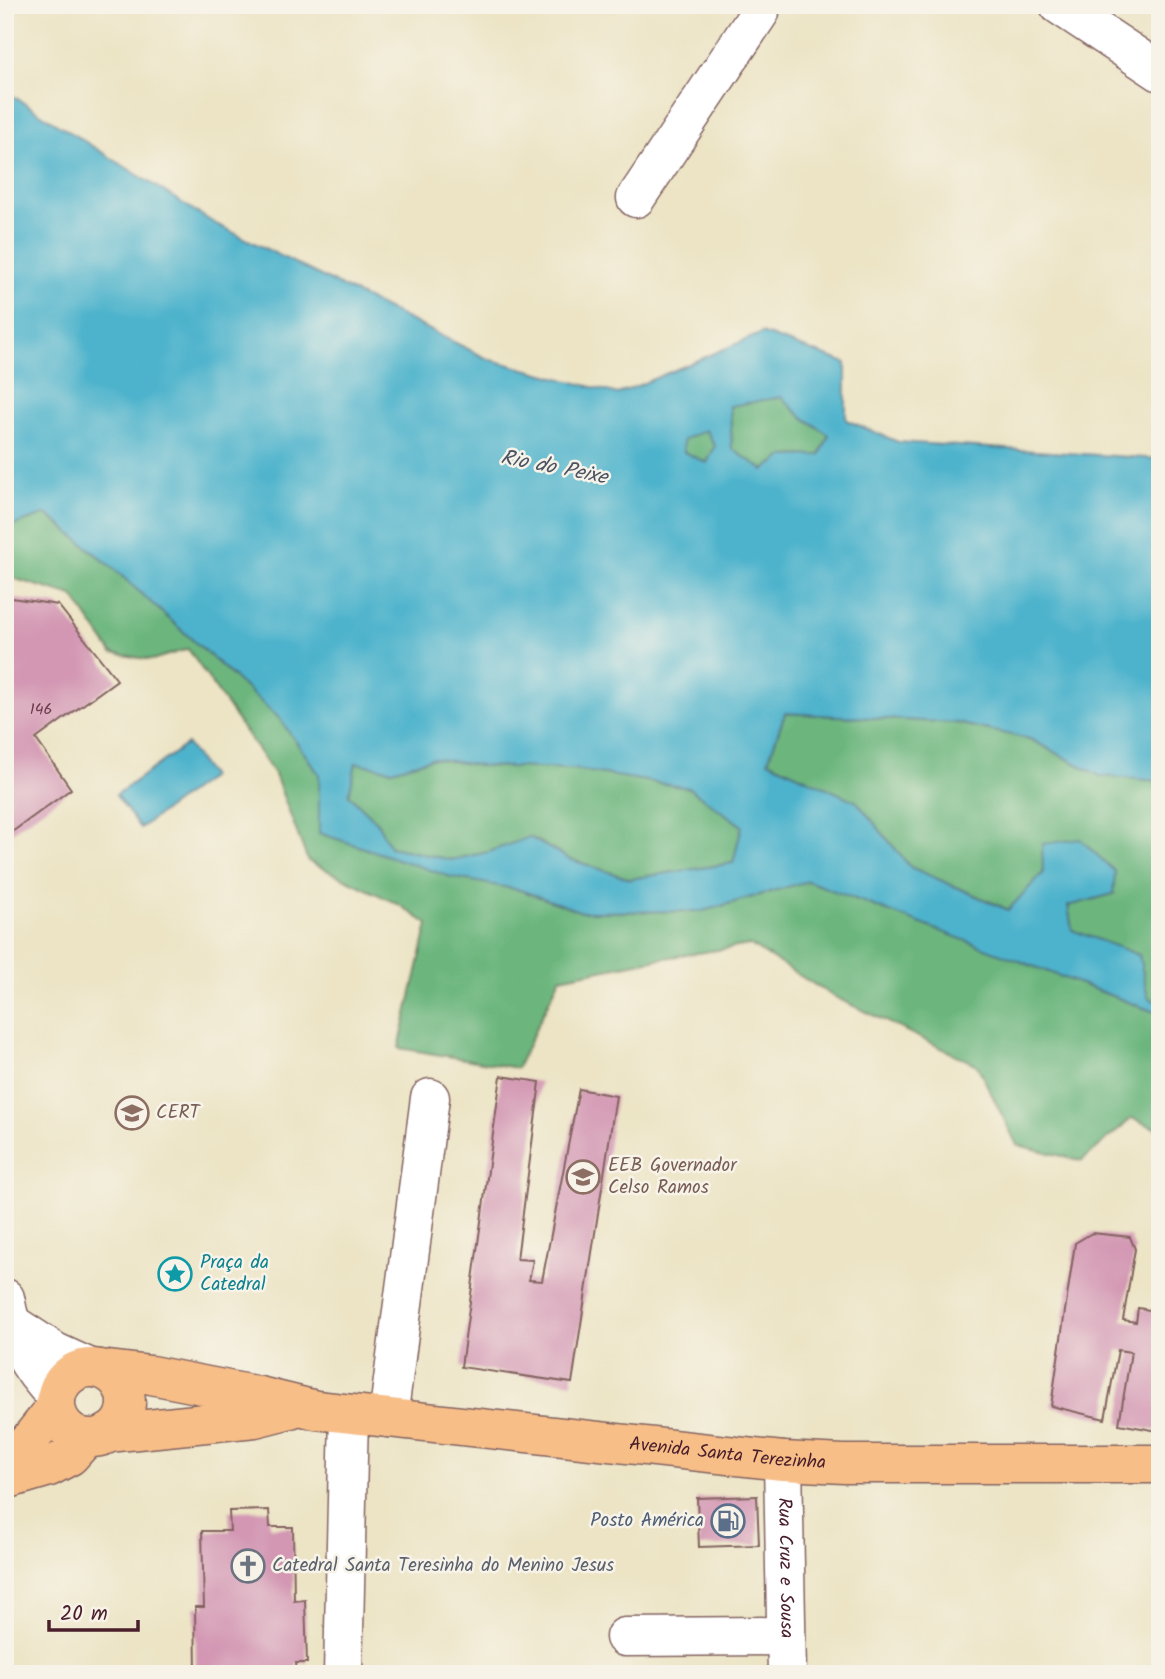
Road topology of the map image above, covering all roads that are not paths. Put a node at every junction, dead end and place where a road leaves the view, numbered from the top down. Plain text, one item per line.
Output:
1 (760, 5) edge
2 (1059, 5) edge
3 (1160, 72) edge
4 (636, 198) dead end
5 (429, 1098) dead end
6 (7, 1310) edge
7 (94, 1368) junction
8 (56, 1402) junction
9 (297, 1407) junction
10 (349, 1414) junction
11 (388, 1418) junction
12 (97, 1436) junction
13 (783, 1461) junction
14 (1160, 1464) edge
15 (5, 1465) edge
16 (5, 1480) edge
17 (786, 1636) junction
18 (625, 1637) dead end
19 (343, 1674) edge
20 (787, 1674) edge

1 - 4 street
2 - 3 street
5 - 11 street
6 - 7 street
6 - 8 street
7 - 8 main road
7 - 9 main road, Avenida Santa Terezinha
7 - 12 main road
8 - 12 main road
8 - 15 main road
9 - 10 main road, Avenida Santa Terezinha
9 - 12 main road, Avenida Santa Terezinha
10 - 11 main road, Avenida Santa Terezinha
10 - 19 street
11 - 13 main road, Avenida Santa Terezinha
12 - 16 main road
13 - 14 main road, Avenida Santa Terezinha
13 - 17 street, Rua Cruz e Sousa
17 - 18 street
17 - 20 street, Rua Cruz e Sousa

